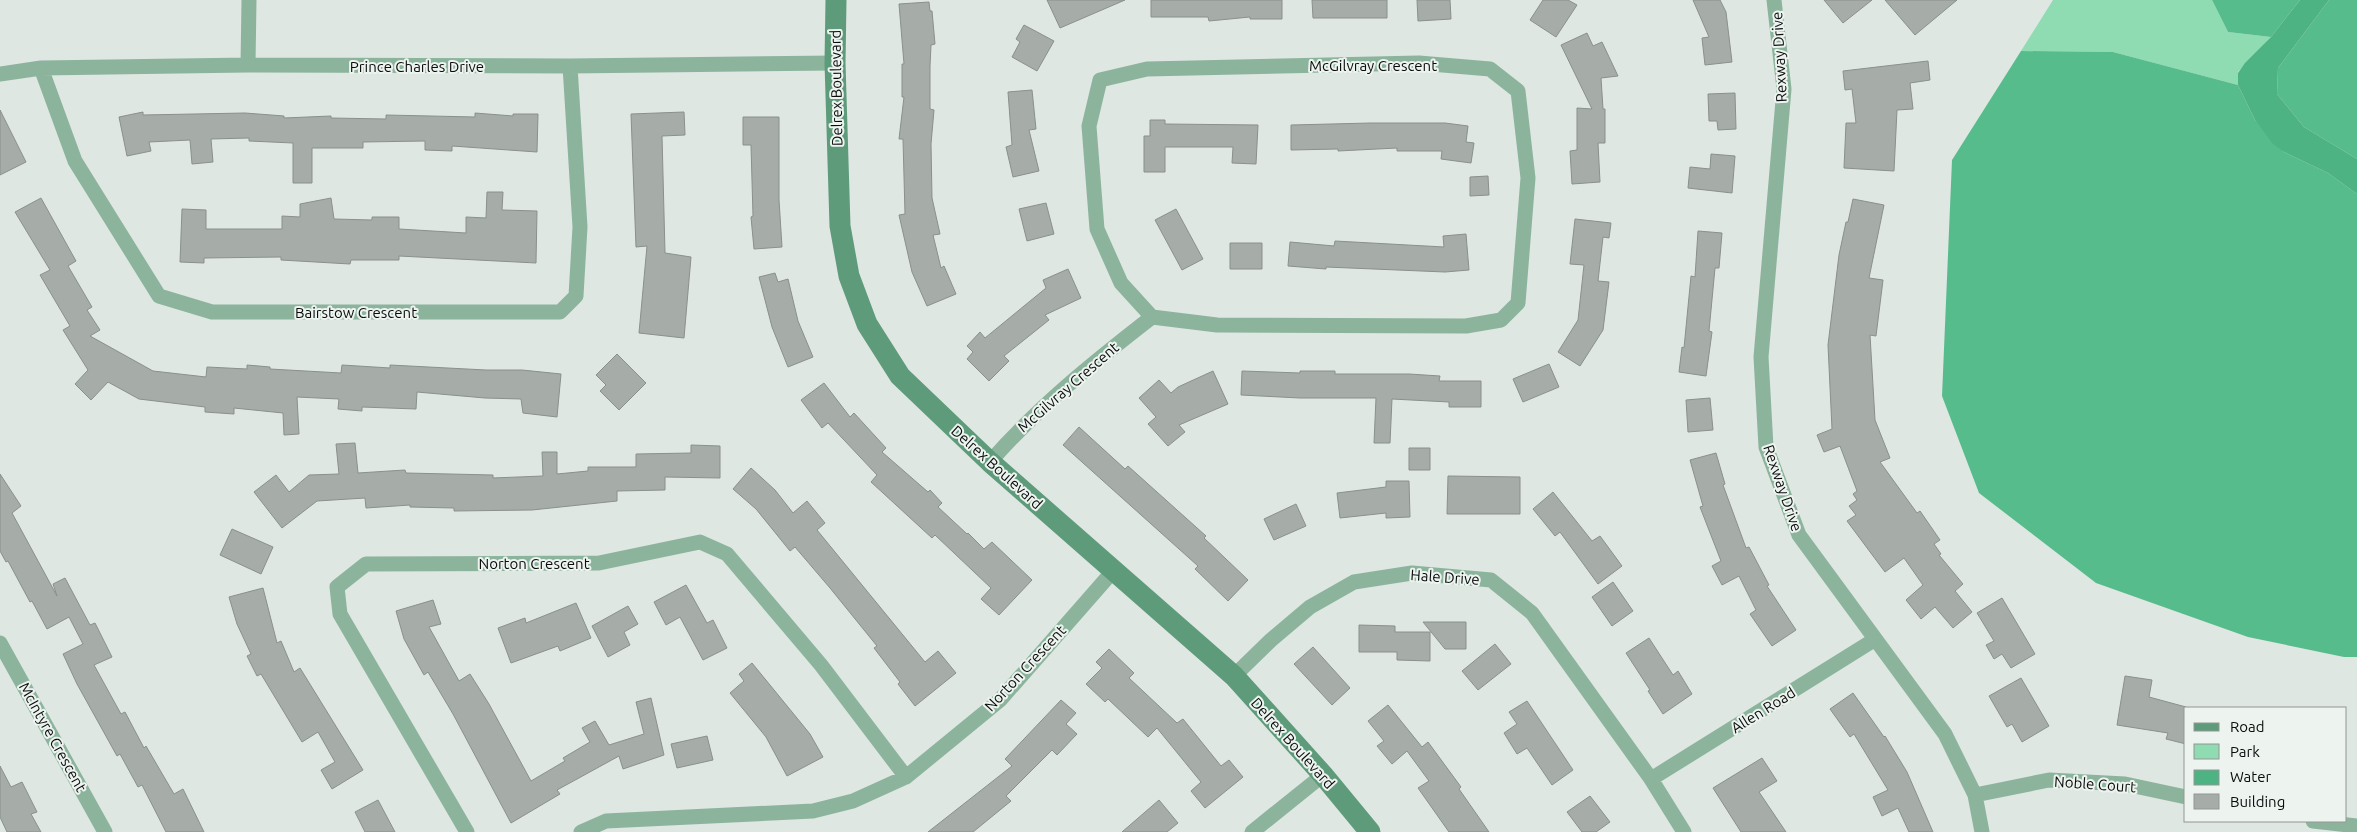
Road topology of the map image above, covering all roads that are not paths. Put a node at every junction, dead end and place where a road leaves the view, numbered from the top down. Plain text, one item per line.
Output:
1 (248, 0) edge
2 (836, 0) edge
3 (1774, 0) edge
4 (834, 63) junction
5 (248, 65) junction
6 (570, 66) junction
7 (41, 68) junction
8 (0, 74) edge
9 (1152, 317) junction
10 (990, 462) junction
11 (1114, 570) junction
12 (1874, 640) junction
13 (0, 643) edge
14 (1234, 676) junction
15 (1323, 775) junction
16 (906, 777) junction
17 (1651, 779) junction
18 (1975, 795) junction
19 (2184, 797) edge
20 (2322, 822) edge
21 (2357, 826) edge
22 (105, 832) edge
23 (467, 832) edge
24 (580, 832) edge
25 (1252, 832) edge
26 (1370, 832) edge
27 (1684, 832) edge
28 (1982, 832) edge

1 - 5 street
2 - 4 street, Delrex Boulevard
3 - 12 street, Rexway Drive
4 - 6 street, Prince Charles Drive
4 - 10 street, Delrex Boulevard
5 - 6 street, Prince Charles Drive
5 - 7 street, Prince Charles Drive
6 - 7 street, Bairstow Crescent
7 - 8 street, Prince Charles Drive
9 - 9 street, McGilvray Crescent
9 - 10 street, McGilvray Crescent
10 - 11 street, Delrex Boulevard
11 - 14 street, Delrex Boulevard
11 - 16 street, Norton Crescent
12 - 17 street, Allen Road
12 - 18 street, Rexway Drive
13 - 22 street, McIntyre Crescent
14 - 15 street, Delrex Boulevard
14 - 17 street, Hale Drive
15 - 25 street
15 - 26 street, Delrex Boulevard
16 - 23 street, Norton Crescent
16 - 24 street, Norton Crescent
17 - 27 street, Hale Drive
18 - 19 street, Noble Court
18 - 28 street, Rexway Drive
20 - 21 street

